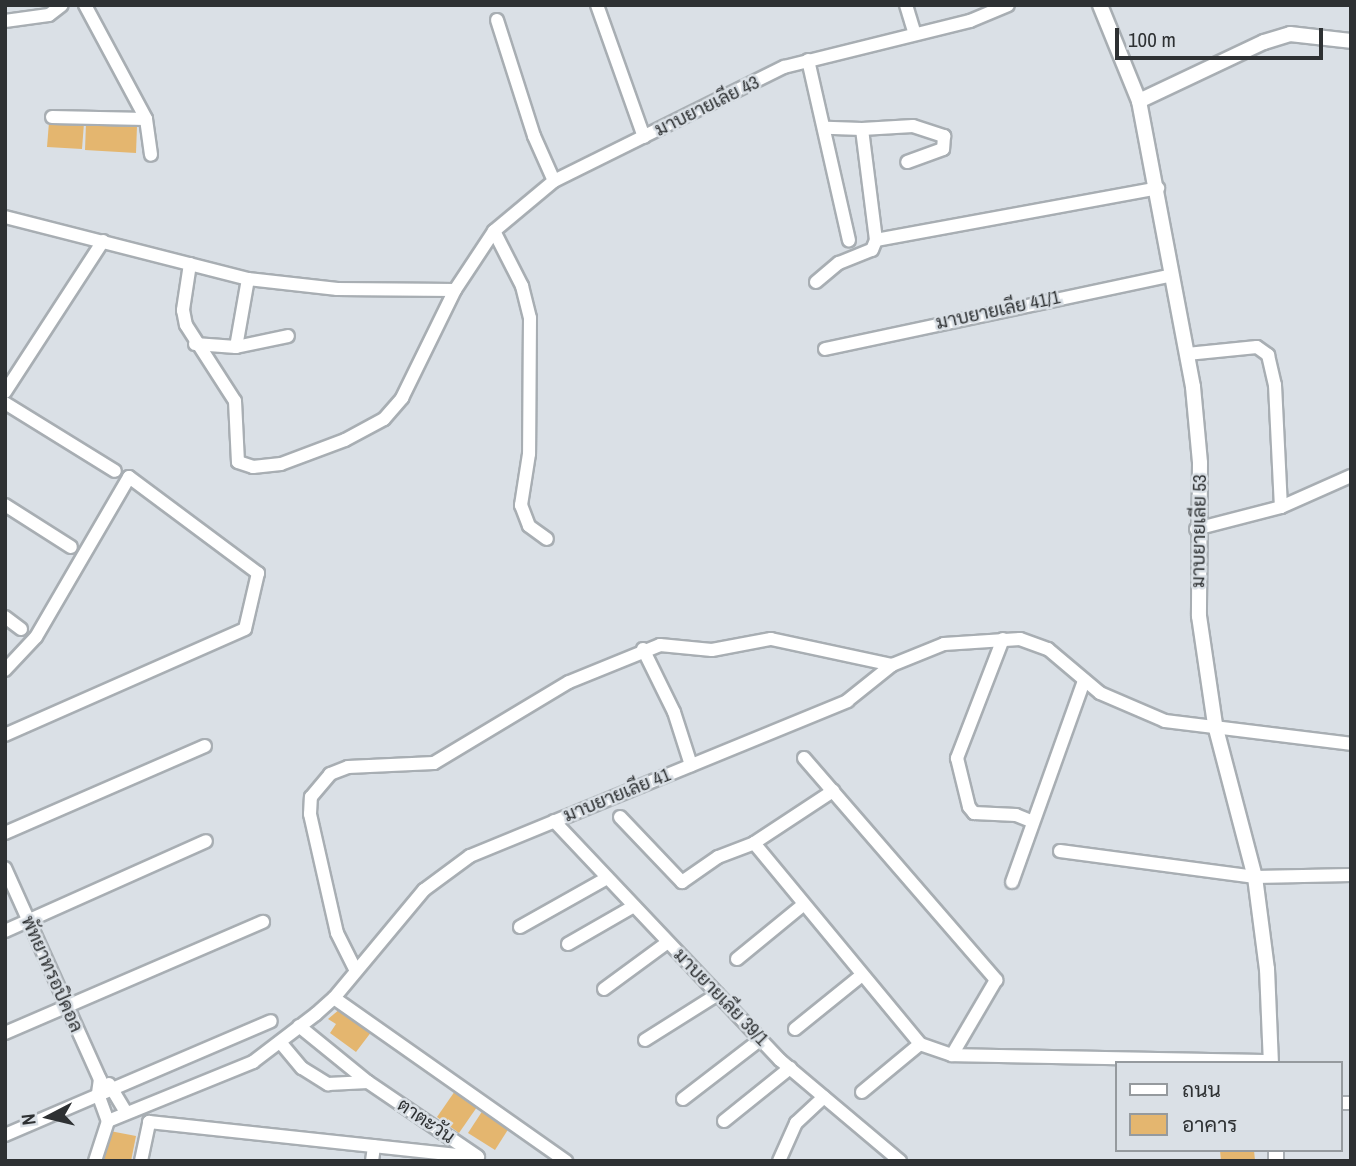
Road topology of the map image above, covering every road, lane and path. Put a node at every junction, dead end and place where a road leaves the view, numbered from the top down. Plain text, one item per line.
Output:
1 (62, 5) edge
2 (85, 5) edge
3 (597, 5) edge
4 (906, 5) edge
5 (1007, 5) edge
6 (1100, 5) edge
7 (497, 20) dead end
8 (5, 22) edge
9 (915, 34) junction
10 (1351, 41) edge
11 (808, 60) junction
12 (1139, 101) junction
13 (52, 117) dead end
14 (146, 119) junction
15 (826, 128) junction
16 (863, 129) junction
17 (644, 137) junction
18 (151, 155) dead end
19 (907, 162) dead end
20 (554, 181) junction
21 (1157, 188) junction
22 (5, 217) edge
23 (494, 231) junction
24 (849, 240) dead end
25 (876, 240) junction
26 (103, 241) junction
27 (190, 264) junction
28 (1172, 275) junction
29 (248, 279) junction
30 (816, 282) dead end
31 (455, 290) junction
32 (288, 336) dead end
33 (195, 344) junction
34 (236, 347) junction
35 (825, 349) dead end
36 (1187, 354) junction
37 (5, 392) edge
38 (5, 404) edge
39 (115, 471) dead end
40 (1351, 476) edge
41 (5, 505) edge
42 (1281, 507) junction
43 (1196, 529) junction
44 (547, 539) dead end
45 (71, 547) dead end
46 (5, 617) edge
47 (21, 629) dead end
48 (1003, 639) junction
49 (643, 649) junction
50 (892, 665) junction
51 (5, 670) edge
52 (1084, 681) junction
53 (1215, 725) junction
54 (5, 736) edge
55 (1351, 744) edge
56 (205, 746) dead end
57 (804, 758) dead end
58 (691, 765) junction
59 (833, 791) junction
60 (620, 817) dead end
61 (554, 821) junction
62 (1033, 822) junction
63 (5, 833) edge
64 (206, 841) dead end
65 (754, 843) junction
66 (1060, 851) dead end
67 (5, 868) edge
68 (1351, 874) edge
69 (1255, 877) junction
70 (607, 878) junction
71 (1012, 882) dead end
72 (803, 905) junction
73 (634, 906) junction
74 (28, 921) junction
75 (263, 922) dead end
76 (520, 927) dead end
77 (5, 931) edge
78 (668, 942) junction
79 (568, 944) dead end
80 (737, 959) dead end
81 (355, 969) junction
82 (862, 975) junction
83 (604, 989) dead end
84 (718, 994) junction
85 (334, 998) junction
86 (65, 1007) junction
87 (271, 1021) dead end
88 (299, 1026) junction
89 (794, 1029) dead end
90 (5, 1033) edge
91 (761, 1039) junction
92 (645, 1040) dead end
93 (280, 1042) junction
94 (920, 1044) junction
95 (952, 1055) junction
96 (1225, 1061) edge
97 (1271, 1061) edge
98 (790, 1068) junction
99 (100, 1079) junction
100 (369, 1082) junction
101 (115, 1087) junction
102 (862, 1092) dead end
103 (98, 1094) junction
104 (824, 1097) junction
105 (684, 1099) dead end
106 (126, 1112) junction
107 (108, 1121) junction
108 (724, 1121) dead end
109 (5, 1135) edge
110 (374, 1146) junction
111 (480, 1159) edge
112 (95, 1161) edge
113 (141, 1161) edge
114 (372, 1161) edge
115 (566, 1161) edge
116 (779, 1161) edge
117 (900, 1161) edge

1 - 8 street
2 - 14 street
3 - 17 street
4 - 9 street
5 - 9 street, มาบยายเลีย 43
6 - 12 street, มาบยายเลีย 53
7 - 20 street
9 - 11 street, มาบยายเลีย 43
10 - 12 street
11 - 15 street
11 - 17 street, มาบยายเลีย 43
12 - 21 street, มาบยายเลีย 53
13 - 14 street
14 - 18 street
15 - 16 street
15 - 24 street
16 - 19 street
16 - 25 street
17 - 20 street, มาบยายเลีย 43
20 - 23 street, มาบยายเลีย 43
21 - 25 street
21 - 28 street, มาบยายเลีย 53
22 - 26 street
23 - 31 street, มาบยายเลีย 43
23 - 44 street
25 - 30 street
26 - 27 street
26 - 37 street
27 - 29 street
27 - 33 street
28 - 35 street, มาบยายเลีย 41/1
28 - 36 street, มาบยายเลีย 53
29 - 31 street
29 - 34 street
31 - 33 street, มาบยายเลีย 43
32 - 34 street
33 - 34 street
36 - 42 street
36 - 43 street, มาบยายเลีย 53
38 - 39 street
40 - 42 street
41 - 45 street
42 - 43 street
43 - 53 street, มาบยายเลีย 53
46 - 47 street
48 - 50 street, มาบยายเลีย 41
48 - 52 street, มาบยายเลีย 41
48 - 62 street
49 - 50 street
49 - 58 street
49 - 81 street
50 - 58 street, มาบยายเลีย 41
51 - 54 street
52 - 53 street, มาบยายเลีย 41
52 - 62 street
53 - 55 street, มาบยายเลีย 41
53 - 69 street, มาบยายเลีย 53
56 - 63 street
57 - 59 street
58 - 61 street, มาบยายเลีย 41
59 - 65 street
59 - 95 street
60 - 65 street
61 - 70 street, มาบยายเลีย 39/1
61 - 81 street, มาบยายเลีย 41
62 - 71 street
64 - 74 street
65 - 72 street
66 - 69 street
67 - 74 street, พัทยาทรอปิคอล
68 - 69 street
69 - 97 street, มาบยายเลีย 53
70 - 73 street, มาบยายเลีย 39/1
70 - 76 street
72 - 80 street
72 - 82 street
73 - 78 street, มาบยายเลีย 39/1
73 - 79 street
74 - 77 street
74 - 86 street, พัทยาทรอปิคอล
75 - 86 street
78 - 83 street
78 - 84 street, มาบยายเลีย 39/1
81 - 85 street, มาบยายเลีย 41
82 - 89 street
82 - 94 street
84 - 91 street, มาบยายเลีย 39/1
84 - 92 street
85 - 88 street, มาบยายเลีย 41
85 - 115 street
86 - 90 street
86 - 99 street, พัทยาทรอปิคอล
87 - 101 street
88 - 93 street, มาบยายเลีย 41
88 - 100 street, ตาตะวัน
91 - 98 street, มาบยายเลีย 39/1
91 - 105 street
93 - 100 street
93 - 106 street, มาบยายเลีย 41
94 - 95 street
94 - 102 street
95 - 96 street
98 - 104 street, มาบยายเลีย 39/1
98 - 108 street
99 - 101 street
99 - 103 street
100 - 111 street, ตาตะวัน
101 - 103 street
101 - 106 street
103 - 107 street
103 - 109 street
104 - 116 street
104 - 117 street, มาบยายเลีย 39/1
106 - 107 street, มาบยายเลีย 41
107 - 112 street
110 - 111 street
110 - 113 street
110 - 114 street

